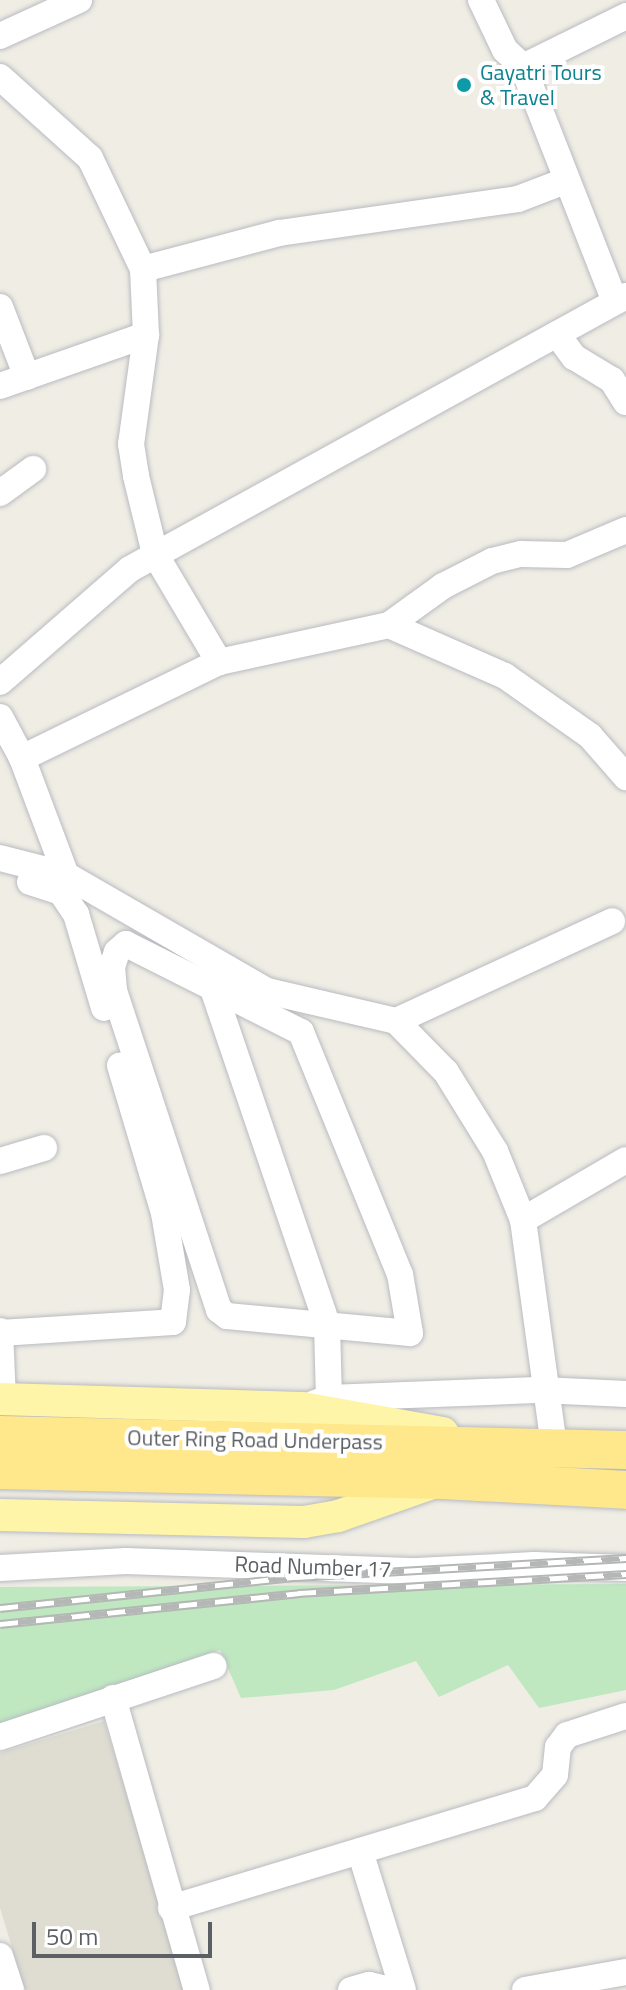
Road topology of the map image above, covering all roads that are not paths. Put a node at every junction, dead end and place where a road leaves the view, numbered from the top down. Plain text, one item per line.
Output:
1 (79, 0) edge
2 (481, 0) edge
3 (626, 16) edge
4 (0, 36) edge
5 (523, 67) junction
6 (0, 77) edge
7 (565, 181) junction
8 (143, 269) junction
9 (620, 299) edge
10 (0, 307) edge
11 (557, 334) junction
12 (146, 335) junction
13 (27, 377) junction
14 (0, 386) edge
15 (626, 402) edge
16 (33, 469) dead end
17 (0, 493) edge
18 (626, 530) edge
19 (155, 554) junction
20 (389, 625) junction
21 (219, 662) junction
22 (0, 682) edge
23 (0, 717) edge
24 (22, 758) junction
25 (626, 777) edge
26 (0, 858) edge
27 (0, 873) edge
28 (66, 875) junction
29 (612, 921) dead end
30 (212, 986) junction
31 (241, 988) junction
32 (396, 1021) junction
33 (44, 1148) dead end
34 (626, 1160) edge
35 (0, 1161) edge
36 (523, 1220) junction
37 (327, 1324) junction
38 (0, 1333) edge
39 (542, 1390) junction
40 (626, 1394) edge
41 (315, 1403) junction
42 (1, 1411) edge
43 (511, 1445) junction
44 (554, 1446) junction
45 (626, 1450) edge
46 (0, 1470) edge
47 (443, 1480) junction
48 (626, 1490) edge
49 (0, 1515) edge
50 (0, 1568) edge
51 (626, 1568) edge
52 (213, 1666) dead end
53 (113, 1698) junction
54 (626, 1716) edge
55 (0, 1737) edge
56 (360, 1851) junction
57 (171, 1908) junction
58 (1, 1962) edge
59 (626, 1972) edge
60 (11, 1990) edge
61 (197, 1990) edge
62 (351, 1990) edge
63 (391, 1990) edge
64 (403, 1990) edge
65 (525, 1990) edge

1 - 4 street
2 - 5 street
3 - 5 street
5 - 7 street
6 - 8 street
7 - 8 street
7 - 9 street
8 - 12 street
9 - 11 street
10 - 13 street
11 - 15 street
11 - 19 street
12 - 13 street
12 - 19 street
13 - 14 street
16 - 17 street
18 - 20 street
19 - 21 street
19 - 22 street
20 - 21 street
20 - 25 street
21 - 24 street
23 - 24 street
24 - 28 street
26 - 28 street
27 - 38 street
28 - 31 street
29 - 32 street
30 - 31 street
30 - 37 street
30 - 37 street
31 - 32 street
31 - 37 street
32 - 36 street
33 - 35 street
34 - 36 street
36 - 39 street
37 - 41 street
38 - 42 street
39 - 40 street
39 - 41 street
39 - 44 street
41 - 42 main road
41 - 43 main road
42 - 43 highway, Outer Ring Road Underpass
43 - 44 highway, Outer Ring Road Underpass
44 - 45 highway, Outer Ring Road Underpass
46 - 47 highway, Outer Ring Road Underpass
47 - 48 highway, Outer Ring Road Underpass
47 - 49 main road
50 - 51 street, Road Number 17
52 - 53 street
53 - 55 street
53 - 57 street
54 - 56 street
56 - 57 street
56 - 64 street
57 - 61 street
58 - 60 street
59 - 65 street
62 - 63 street

